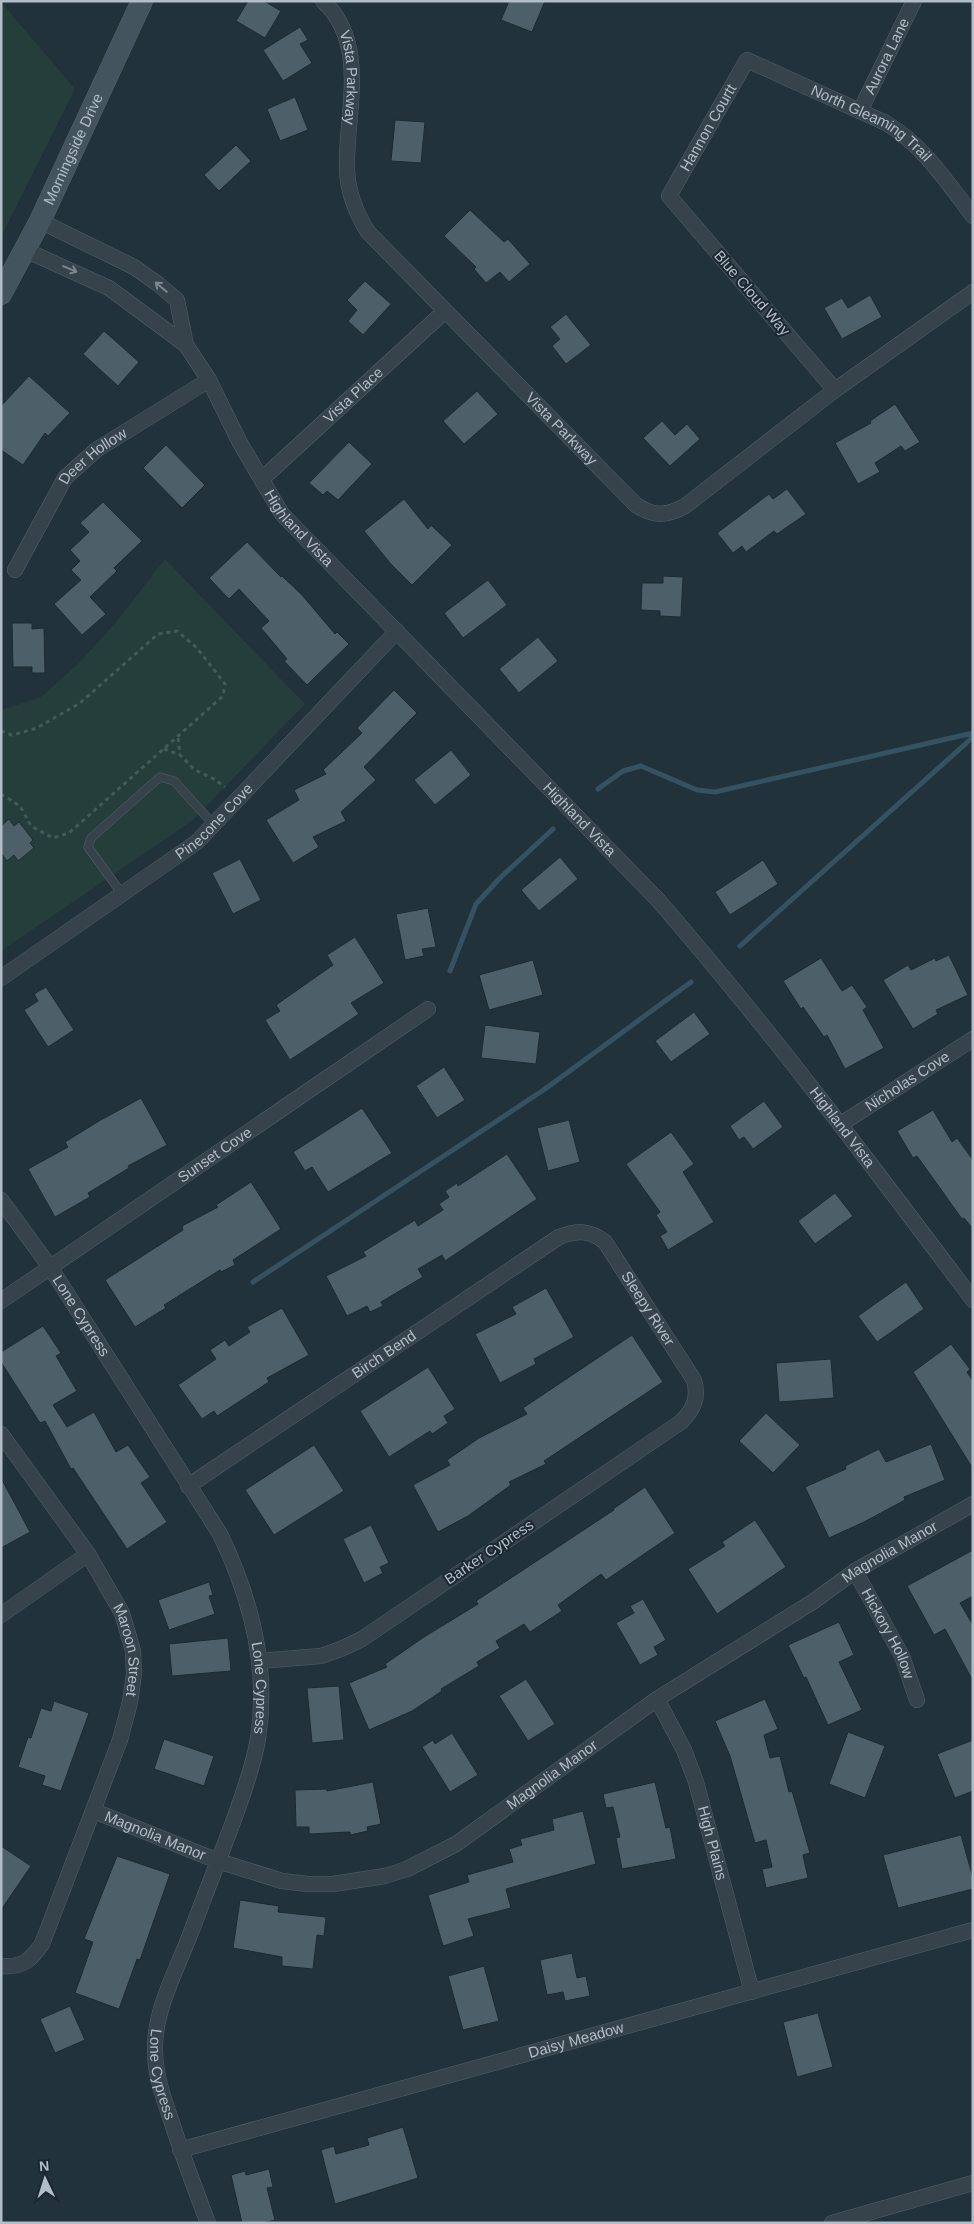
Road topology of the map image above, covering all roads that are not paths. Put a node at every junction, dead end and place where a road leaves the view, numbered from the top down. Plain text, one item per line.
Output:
1 (142, 1) edge
2 (323, 1) edge
3 (914, 1) edge
4 (747, 60) joint
5 (860, 111) junction
6 (669, 196) joint
7 (973, 216) edge
8 (40, 221) junction
9 (25, 250) junction
10 (973, 292) edge
11 (1, 294) edge
12 (445, 311) junction
13 (186, 345) junction
14 (209, 380) junction
15 (835, 390) junction
16 (262, 479) junction
17 (15, 570) dead end
18 (397, 631) junction
19 (214, 825) junction
20 (122, 894) junction
21 (1, 978) edge
22 (428, 1009) dead end
23 (973, 1040) edge
24 (842, 1124) junction
25 (1, 1200) edge
26 (584, 1232) joint
27 (50, 1267) junction
28 (973, 1300) edge
29 (1, 1301) edge
30 (696, 1398) joint
31 (1, 1434) edge
32 (188, 1486) junction
33 (973, 1504) edge
34 (88, 1554) junction
35 (855, 1571) junction
36 (1, 1615) edge
37 (259, 1661) junction
38 (657, 1699) junction
39 (917, 1700) dead end
40 (94, 1811) junction
41 (218, 1861) junction
42 (973, 1930) edge
43 (1, 1966) edge
44 (752, 1992) junction
45 (180, 2150) junction
46 (973, 2183) edge
47 (208, 2223) edge
48 (832, 2223) edge

1 - 8 street, Morningside Drive
2 - 12 street, Vista Parkway
3 - 5 street, Aurora Lane
4 - 5 street, North Gleaming Trail
4 - 6 street, Hannon Courtt
5 - 7 street, North Gleaming Trail
6 - 15 street, Blue Cloud Way
8 - 9 street, Morningside Drive
13 -> 8 street, Highland Vista
9 - 11 street, Morningside Drive
9 -> 13 street, Highland Vista
10 - 15 street, Vista Parkway
12 - 15 street, Vista Parkway
12 - 16 street, Vista Place
13 - 14 street, Highland Vista
14 - 16 street, Highland Vista
14 - 17 street, Deer Hollow
16 - 18 street, Highland Vista
18 - 19 street, Pinecone Cove
18 - 24 street, Highland Vista
19 - 20 street, Pinecone Cove
19 - 20 lane
20 - 21 street, Pinecone Cove
22 - 27 street, Sunset Cove
23 - 24 street, Nicholas Cove
24 - 28 street, Highland Vista
25 - 27 street, Lone Cypress
26 - 30 street, Sleepy River
26 - 32 street, Birch Bend
27 - 29 street, Sunset Cove
27 - 32 street, Lone Cypress
30 - 37 street, Barker Cypress
31 - 34 street, Maroon Street
32 - 37 street, Lone Cypress
33 - 35 street, Magnolia Manor
34 - 36 street
34 - 40 street, Maroon Street
35 - 38 street, Magnolia Manor
35 - 39 street, Hickory Hollow
37 - 41 street, Lone Cypress
38 - 41 street, Magnolia Manor
38 - 44 street, High Plains
40 - 41 street, Magnolia Manor
40 - 43 street, Maroon Street
41 - 45 street, Lone Cypress
42 - 44 street, Daisy Meadow
44 - 45 street, Daisy Meadow
45 - 47 street, Lone Cypress
46 - 48 street

